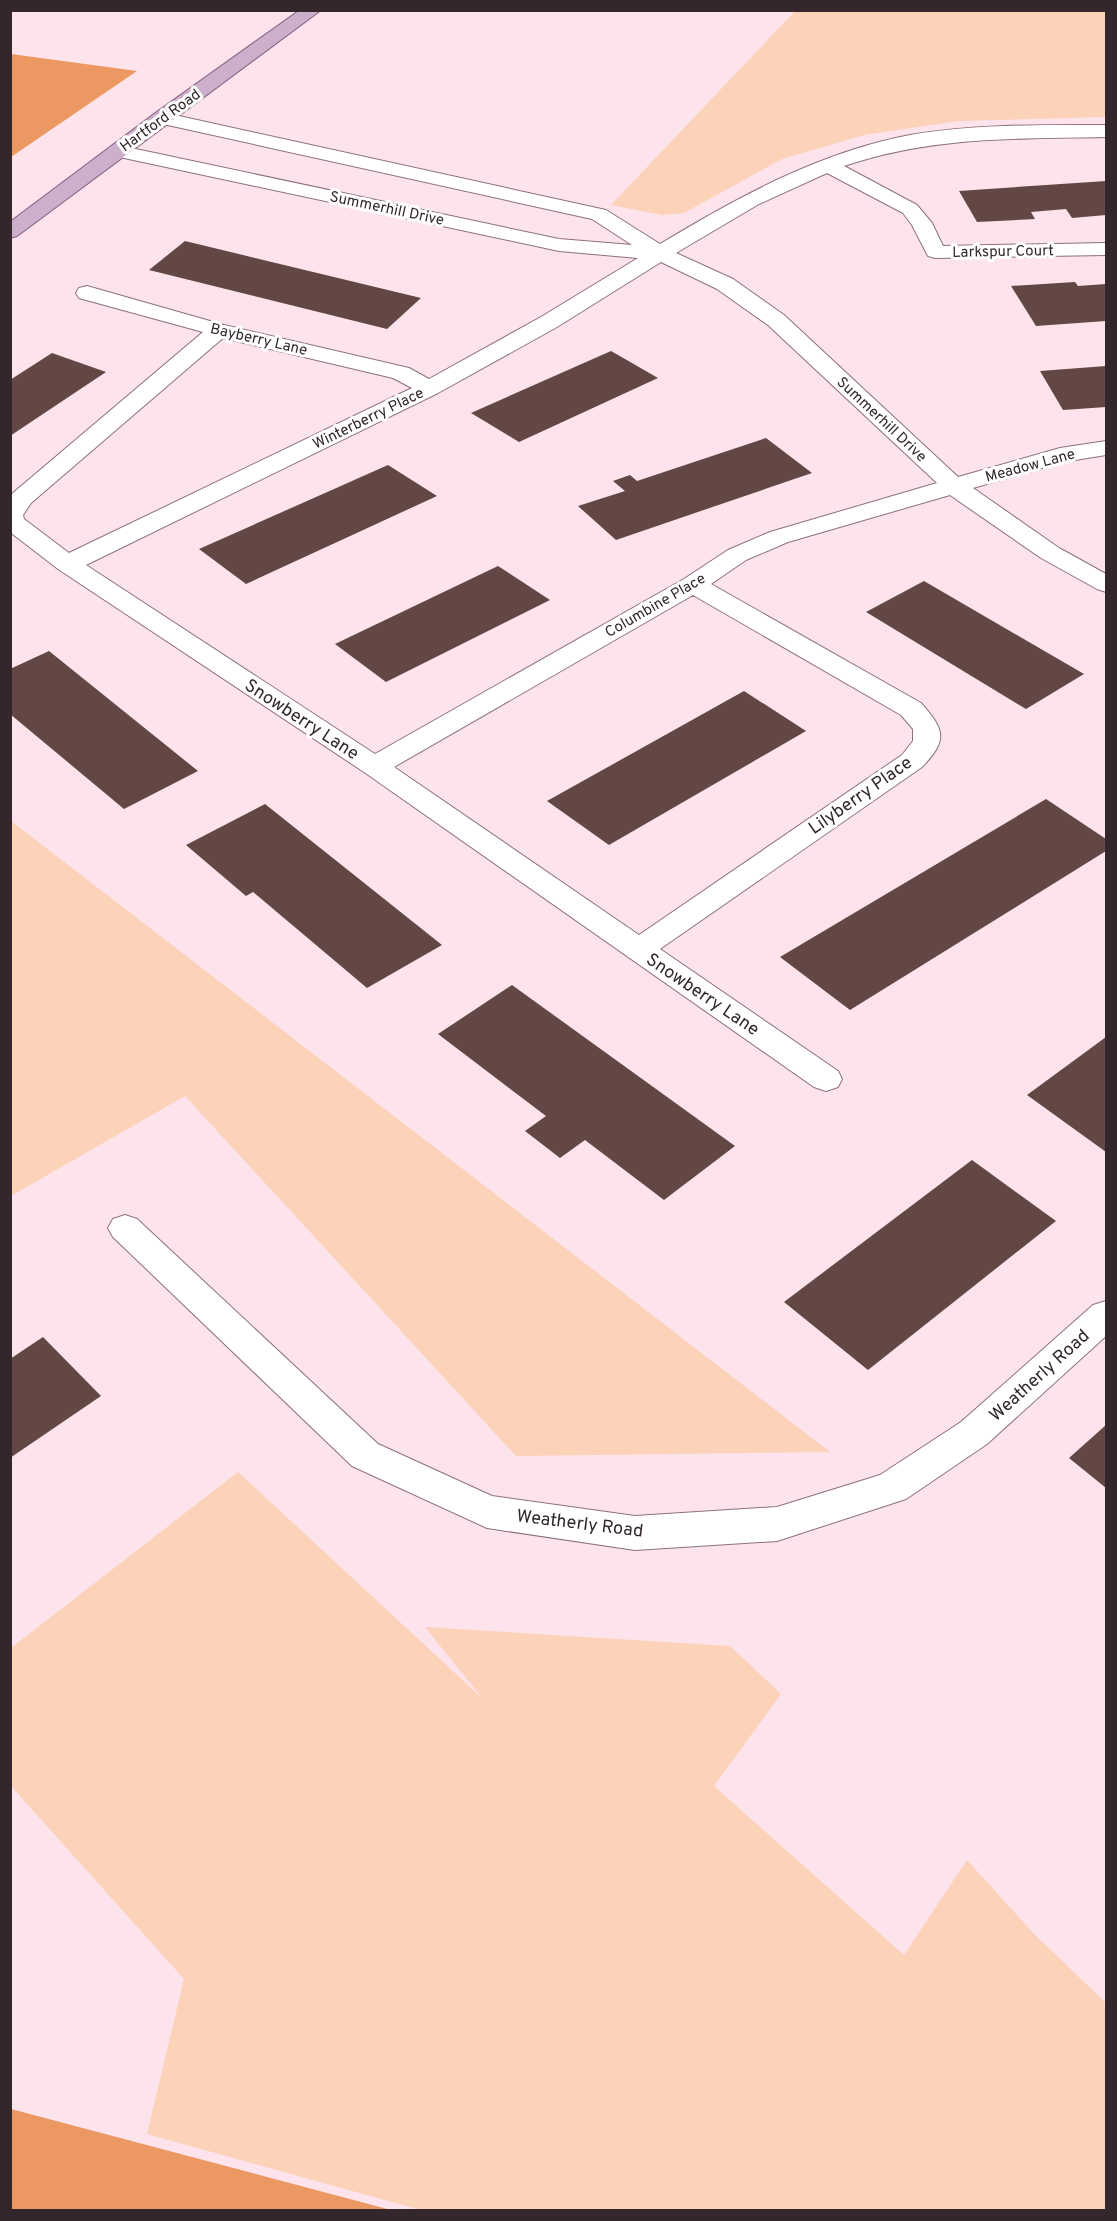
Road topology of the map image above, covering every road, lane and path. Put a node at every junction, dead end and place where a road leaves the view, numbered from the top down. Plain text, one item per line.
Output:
1 (312, 10) edge
2 (161, 118) junction
3 (1107, 131) edge
4 (117, 151) junction
5 (828, 165) junction
6 (10, 232) edge
7 (1107, 249) edge
8 (659, 253) junction
9 (87, 293) dead end
10 (219, 330) junction
11 (430, 388) junction
12 (1107, 448) edge
13 (954, 486) junction
14 (67, 564) junction
15 (693, 584) junction
16 (1107, 584) edge
17 (374, 766) junction
18 (638, 950) junction
19 (826, 1079) dead end
20 (125, 1228) dead end
21 (1107, 1315) edge

1 - 2 main road, Hartford Road
2 - 4 main road, Hartford Road
2 - 8 street, Summerhill Drive
3 - 5 street
4 - 6 main road, Hartford Road
4 - 8 street, Summerhill Drive
5 - 7 street, Larkspur Court
5 - 8 street
8 - 11 street, Winterberry Place
8 - 13 street, Summerhill Drive
9 - 10 street, Bayberry Lane
10 - 11 street, Bayberry Lane
10 - 14 street, Snowberry Lane
11 - 14 street, Winterberry Place
12 - 13 street, Meadow Lane
13 - 15 street, Columbine Place
13 - 16 street, Summerhill Drive
14 - 17 street, Snowberry Lane
15 - 17 street, Columbine Place
15 - 18 street, Lilyberry Place
17 - 18 street, Snowberry Lane
18 - 19 street, Snowberry Lane
20 - 21 street, Weatherly Road

